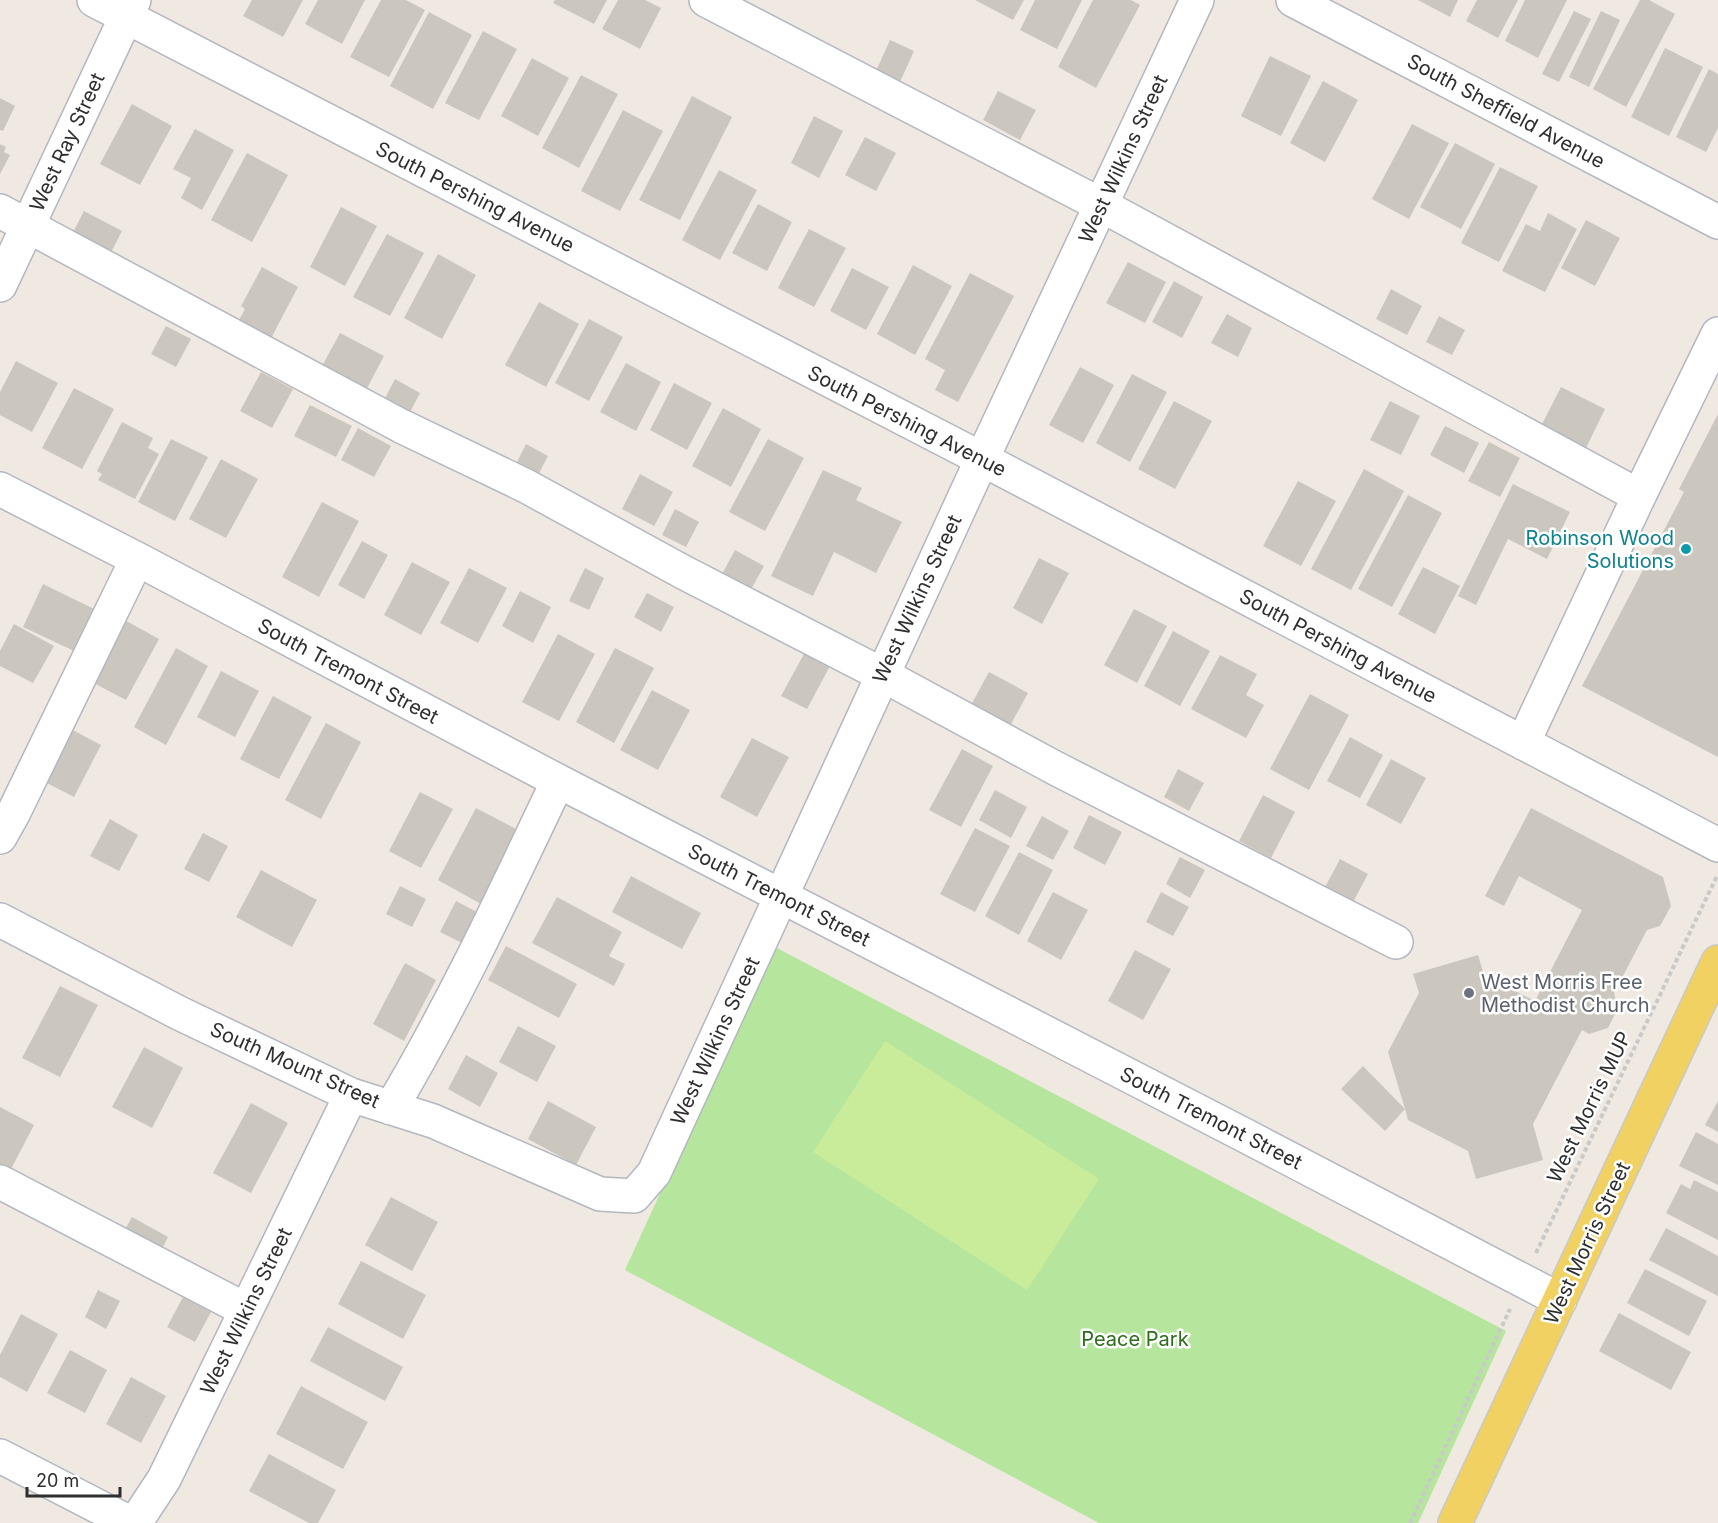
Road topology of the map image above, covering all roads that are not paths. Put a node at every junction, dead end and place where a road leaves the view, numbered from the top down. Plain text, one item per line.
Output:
1 (94, 0) edge
2 (706, 0) edge
3 (1197, 0) edge
4 (1293, 0) edge
5 (130, 8) edge
6 (1101, 205) junction
7 (14, 218) edge
8 (1718, 222) edge
9 (0, 285) edge
10 (1718, 334) edge
11 (982, 459) junction
12 (0, 489) edge
13 (1639, 496) junction
14 (137, 559) junction
15 (883, 675) junction
16 (1523, 743) junction
17 (558, 782) junction
18 (0, 837) edge
19 (1718, 845) edge
20 (782, 897) junction
21 (0, 920) edge
22 (1396, 942) dead end
23 (1718, 963) edge
24 (351, 1095) junction
25 (391, 1108) junction
26 (0, 1182) edge
27 (634, 1196) joint
28 (1560, 1300) junction
29 (246, 1310) junction
30 (0, 1456) edge
31 (130, 1523) edge
32 (135, 1523) edge
33 (1455, 1523) edge

1 - 5 street, South Pershing Avenue
2 - 6 street
3 - 6 street, West Wilkins Street
4 - 8 street, South Sheffield Avenue
5 - 7 street, West Ray Street
5 - 11 street, South Pershing Avenue
6 - 11 street, West Wilkins Street
6 - 13 street
7 - 9 street, West Ray Street
7 - 15 street
10 - 13 street
11 - 15 street, West Wilkins Street
11 - 16 street, South Pershing Avenue
12 - 14 street, South Tremont Street
13 - 16 street
14 - 17 street, South Tremont Street
14 - 18 street
15 - 20 street, West Wilkins Street
15 - 22 street
16 - 19 street, South Pershing Avenue
17 - 20 street, South Tremont Street
17 - 25 street
20 - 27 street, West Wilkins Street
20 - 28 street, South Tremont Street
21 - 24 street, South Mount Street
23 - 28 main road, West Morris Street
24 - 25 street, South Mount Street
24 - 29 street, West Wilkins Street
25 - 27 street, South Mount Street
26 - 29 street
28 - 33 main road, West Morris Street
29 - 32 street, West Wilkins Street
30 - 31 street

